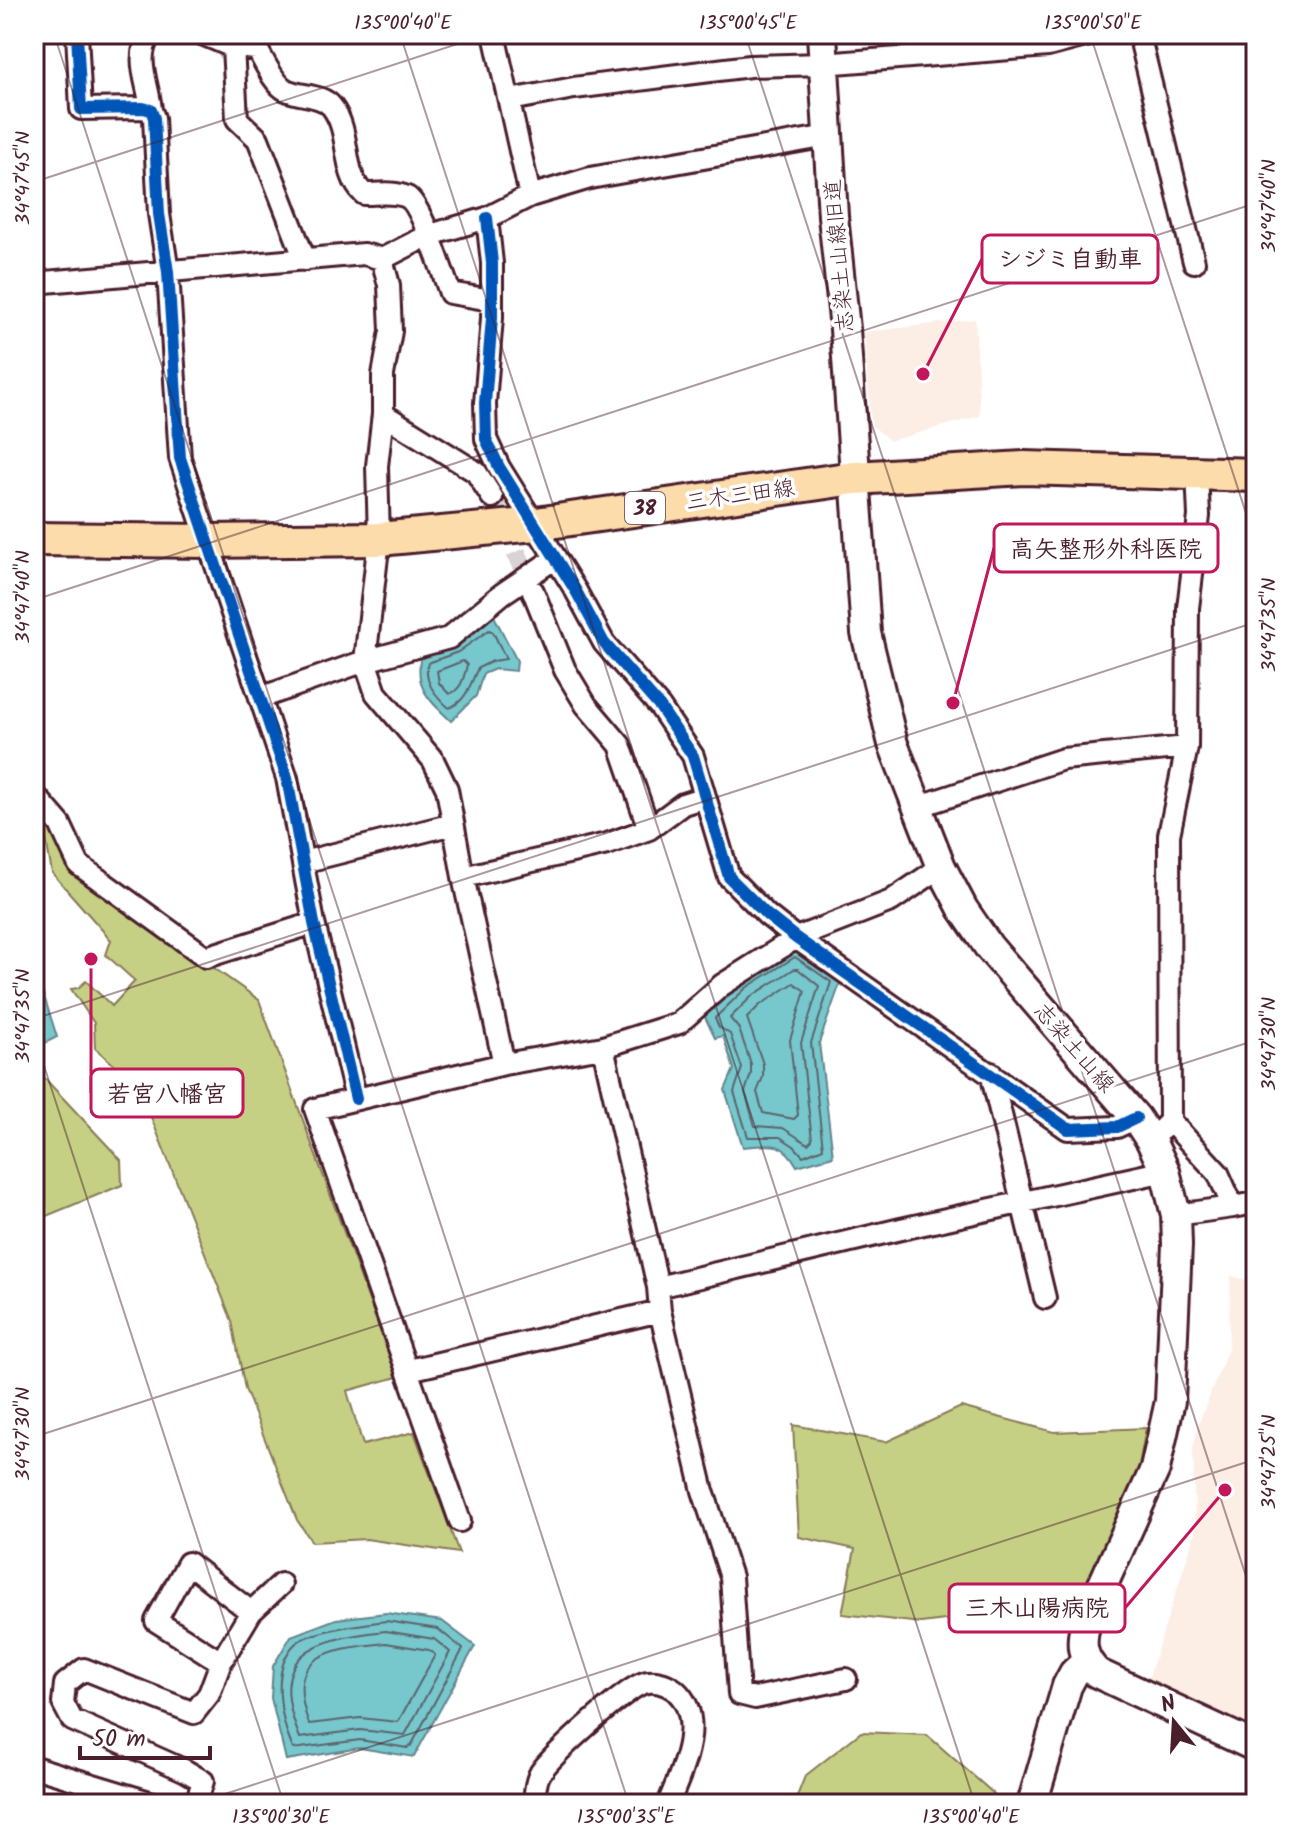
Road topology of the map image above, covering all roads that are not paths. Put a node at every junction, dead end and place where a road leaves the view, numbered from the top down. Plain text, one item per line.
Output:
1 (77, 34) edge
2 (151, 34) edge
3 (202, 34) edge
4 (494, 34) edge
5 (822, 34) edge
6 (1093, 34) edge
7 (1139, 34) edge
8 (231, 40) edge
9 (823, 64) junction
10 (510, 100) junction
11 (151, 110) junction
12 (828, 136) junction
13 (530, 196) junction
14 (487, 218) junction
15 (427, 236) junction
16 (382, 259) junction
17 (305, 260) junction
18 (1194, 262) dead end
19 (168, 272) junction
20 (34, 283) edge
21 (491, 300) junction
22 (383, 414) junction
23 (1197, 472) junction
24 (1256, 475) edge
25 (854, 478) junction
26 (492, 497) tunnel mouth
27 (536, 524) junction
28 (34, 539) edge
29 (379, 539) junction
30 (208, 541) junction
31 (554, 559) junction
32 (533, 591) tunnel mouth
33 (365, 661) junction
34 (260, 698) junction
35 (1187, 747) junction
36 (34, 794) edge
37 (705, 797) junction
38 (917, 807) junction
39 (453, 824) junction
40 (649, 829) junction
41 (303, 862) junction
42 (941, 867) junction
43 (463, 877) junction
44 (314, 923) junction
45 (796, 938) junction
46 (603, 1047) junction
47 (504, 1064) junction
48 (991, 1073) junction
49 (356, 1099) junction
50 (1152, 1127) junction
51 (1165, 1171) junction
52 (1020, 1203) junction
53 (1256, 1203) edge
54 (1233, 1207) junction
55 (1176, 1215) junction
56 (658, 1287) junction
57 (1045, 1298) dead end
58 (660, 1311) junction
59 (409, 1370) junction
60 (460, 1521) dead end
61 (281, 1584) dead end
62 (251, 1612) junction
63 (221, 1662) junction
64 (1086, 1662) junction
65 (846, 1679) dead end
66 (1256, 1747) edge
67 (34, 1767) edge
68 (156, 1804) edge
69 (189, 1804) edge
70 (535, 1804) edge
71 (668, 1804) edge
72 (1032, 1804) edge

1 - 11 street
2 - 11 street
3 - 8 street
4 - 10 street
5 - 9 main road, 志染土山線旧道
6 - 9 street
7 - 18 street
8 - 15 street
8 - 17 street
9 - 10 street
9 - 12 main road, 志染土山線旧道
10 - 13 street
11 - 19 street
12 - 13 street
12 - 25 main road, 志染土山線旧道
13 - 14 street
14 - 15 street
14 - 21 street
15 - 16 street
15 - 21 street
16 - 17 street
16 - 22 street
17 - 19 street
19 - 20 street
19 - 30 street
21 - 27 street
22 - 26 street
22 - 29 street
23 - 24 main road, 三木三田線 / 38
23 - 25 main road, 三木三田線 / 38
23 - 35 street
25 - 27 main road, 三木三田線 / 38
25 - 38 main road, 志染土山線
27 - 29 main road, 三木三田線 / 38
27 - 31 street
28 - 30 main road, 三木三田線 / 38
29 - 30 main road, 三木三田線 / 38
29 - 33 street
30 - 34 street
31 - 33 street
31 - 37 street
32 - 40 street
33 - 34 street
33 - 39 street
34 - 41 street
35 - 38 street
35 - 50 street
36 - 44 street
37 - 40 street
37 - 45 street
38 - 42 main road, 志染土山線
39 - 41 street
39 - 43 street
40 - 43 street
41 - 44 street
42 - 45 street
42 - 50 main road, 志染土山線
43 - 47 street
44 - 49 street
45 - 46 street
45 - 48 street
46 - 47 street
46 - 56 street
47 - 49 street
48 - 50 street
48 - 52 street
49 - 59 street
50 - 51 main road, 志染土山線
50 - 54 street
51 - 52 street
51 - 55 main road, 志染土山線
52 - 56 street
52 - 57 street
53 - 54 street
54 - 55 street
55 - 64 main road, 志染土山線
56 - 58 street
58 - 59 street
58 - 65 street
59 - 60 street
61 - 62 street
62 - 63 street
62 - 63 street
63 - 69 street
64 - 66 main road
64 - 72 main road
67 - 68 street
70 - 71 street

